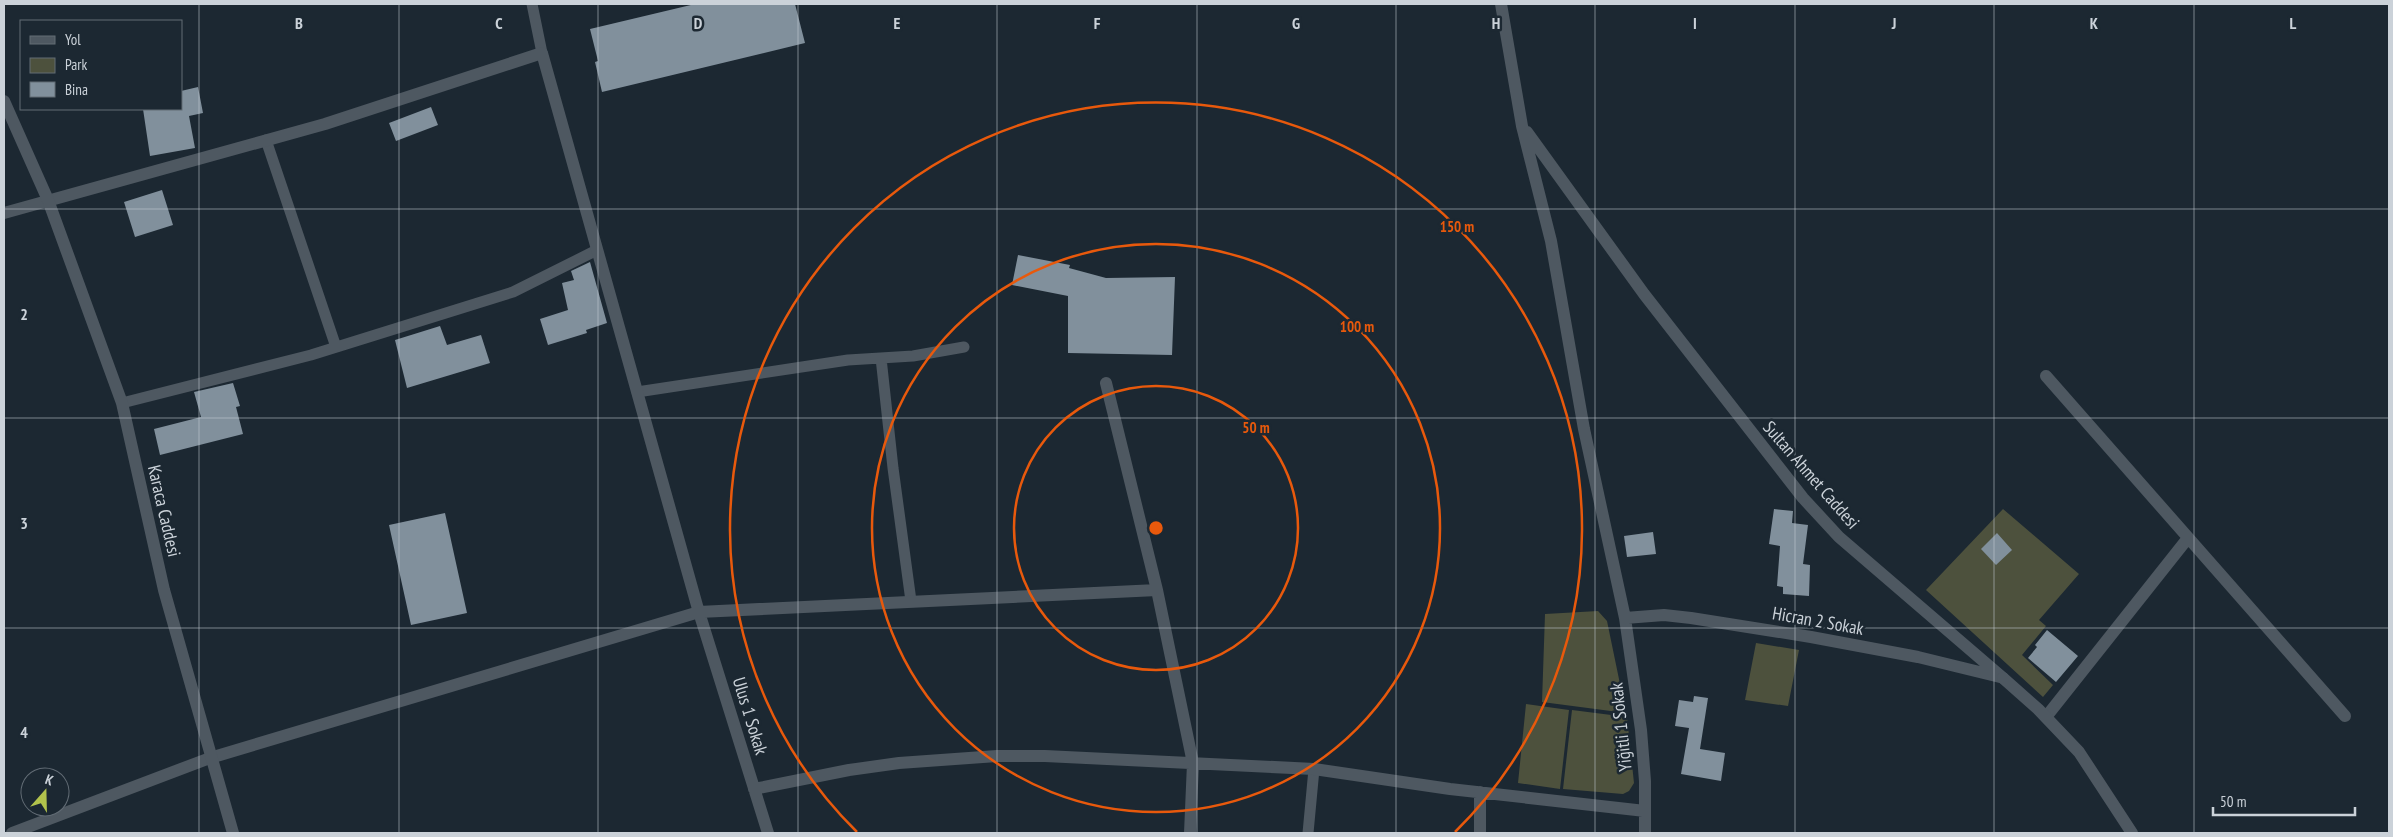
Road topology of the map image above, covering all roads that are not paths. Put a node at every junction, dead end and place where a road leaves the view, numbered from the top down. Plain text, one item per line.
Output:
1 (532, 4) edge
2 (1501, 4) edge
3 (542, 53) junction
4 (4, 101) edge
5 (1522, 126) junction
6 (266, 140) junction
7 (48, 200) junction
8 (4, 213) edge
9 (597, 250) junction
10 (336, 347) junction
11 (964, 347) dead end
12 (881, 358) junction
13 (2046, 376) dead end
14 (1106, 383) dead end
15 (637, 392) junction
16 (122, 403) junction
17 (2188, 538) junction
18 (1156, 590) junction
19 (911, 601) junction
20 (698, 610) junction
21 (1625, 618) junction
22 (2003, 678) junction
23 (2345, 716) dead end
24 (2046, 717) junction
25 (210, 758) junction
26 (1193, 763) junction
27 (1314, 769) junction
28 (754, 789) junction
29 (1480, 792) junction
30 (1645, 810) junction
31 (12, 833) edge
32 (234, 833) edge
33 (768, 833) edge
34 (1190, 833) edge
35 (1308, 833) edge
36 (1480, 833) edge
37 (1645, 833) edge
38 (2132, 833) edge

1 - 3 lane
2 - 5 street, Yiğitli 1 Sokak
3 - 6 street
3 - 9 street, Ulus 1 Sokak
4 - 7 street, Karaca Caddesi
5 - 21 street, Yiğitli 1 Sokak
5 - 22 street, Sultan Ahmet Caddesi
6 - 7 street
6 - 10 lane
7 - 8 street
7 - 16 street, Karaca Caddesi
9 - 10 lane
9 - 15 street, Ulus 1 Sokak
10 - 16 lane
11 - 12 lane
12 - 15 lane
12 - 19 lane
13 - 17 street
14 - 18 street
15 - 20 street, Ulus 1 Sokak
16 - 25 street, Karaca Caddesi
17 - 23 street
17 - 24 street
18 - 19 street
18 - 26 street
19 - 20 street
20 - 25 street
20 - 28 street, Ulus 1 Sokak
21 - 22 street, Hicran 2 Sokak
21 - 30 street, Yiğitli 1 Sokak
22 - 24 street, Sultan Ahmet Caddesi
24 - 38 street, Sultan Ahmet Caddesi
25 - 31 street
25 - 32 street, Karaca Caddesi
26 - 27 street
26 - 28 street
26 - 34 street
27 - 29 street
27 - 35 lane
28 - 33 street, Ulus 1 Sokak
29 - 30 street
29 - 36 street
30 - 37 street, Yiğitli 1 Sokak

